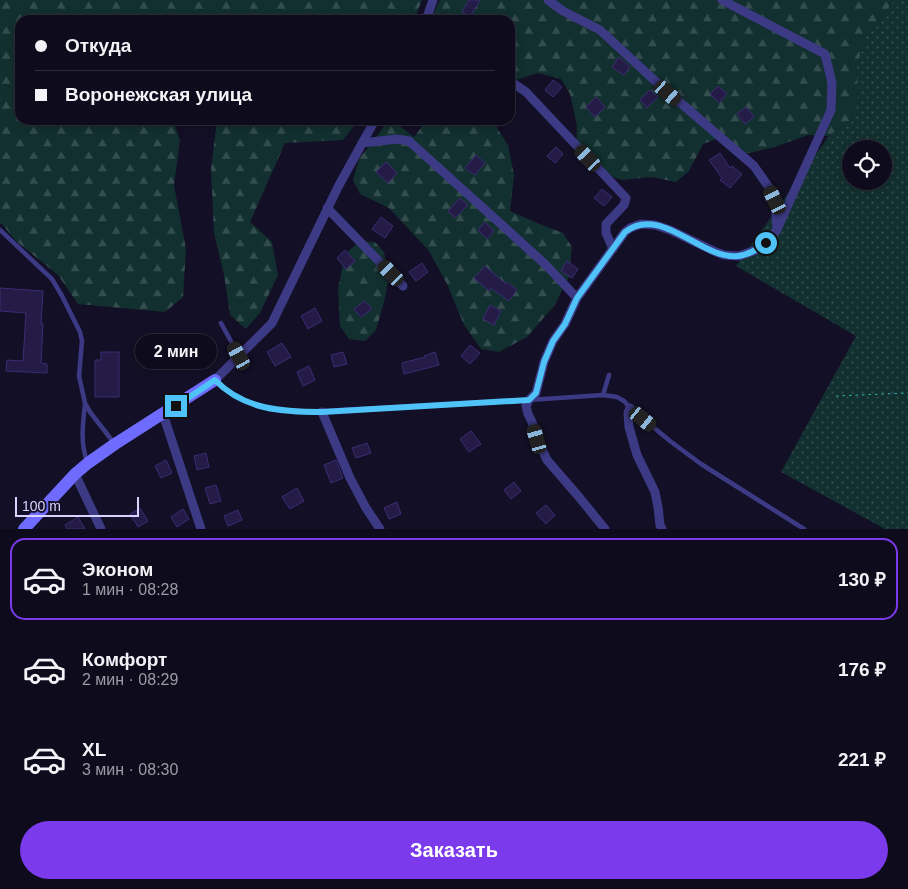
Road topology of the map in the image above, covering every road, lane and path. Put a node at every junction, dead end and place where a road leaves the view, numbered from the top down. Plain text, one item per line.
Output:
1 (433, 0) edge
2 (548, 0) edge
3 (722, 0) edge
4 (428, 15) edge
5 (515, 84) edge
6 (372, 125) edge
7 (362, 143) junction
8 (327, 208) junction
9 (0, 230) edge
10 (776, 230) junction
11 (613, 249) junction
12 (403, 286) dead end
13 (577, 298) junction
14 (221, 323) dead end
15 (239, 356) junction
16 (610, 375) dead end
17 (215, 380) junction
18 (908, 393) edge
19 (603, 395) junction
20 (836, 396) dead end
21 (529, 400) junction
22 (85, 403) junction
23 (630, 408) junction
24 (322, 412) junction
25 (163, 414) junction
26 (115, 444) junction
27 (88, 463) junction
28 (75, 474) junction
29 (24, 529) edge
30 (101, 529) edge
31 (201, 529) edge
32 (380, 529) edge
33 (605, 529) edge
34 (662, 529) edge
35 (804, 529) edge

1 - 4 street
2 - 10 street
3 - 10 street
5 - 11 street
6 - 7 street
7 - 8 street
7 - 13 street
8 - 12 street
8 - 15 street
9 - 22 lane
10 - 11 street
11 - 13 street
13 - 21 street
14 - 15 lane
15 - 17 street
16 - 19 lane
17 - 24 lane
17 - 25 street
18 - 20 path
19 - 21 lane
19 - 23 lane
21 - 24 lane
21 - 33 street
22 - 26 lane
22 - 27 lane
23 - 34 street
23 - 35 lane
24 - 32 street
25 - 26 street
25 - 31 street
26 - 27 street
27 - 28 street
28 - 29 street
28 - 30 street

